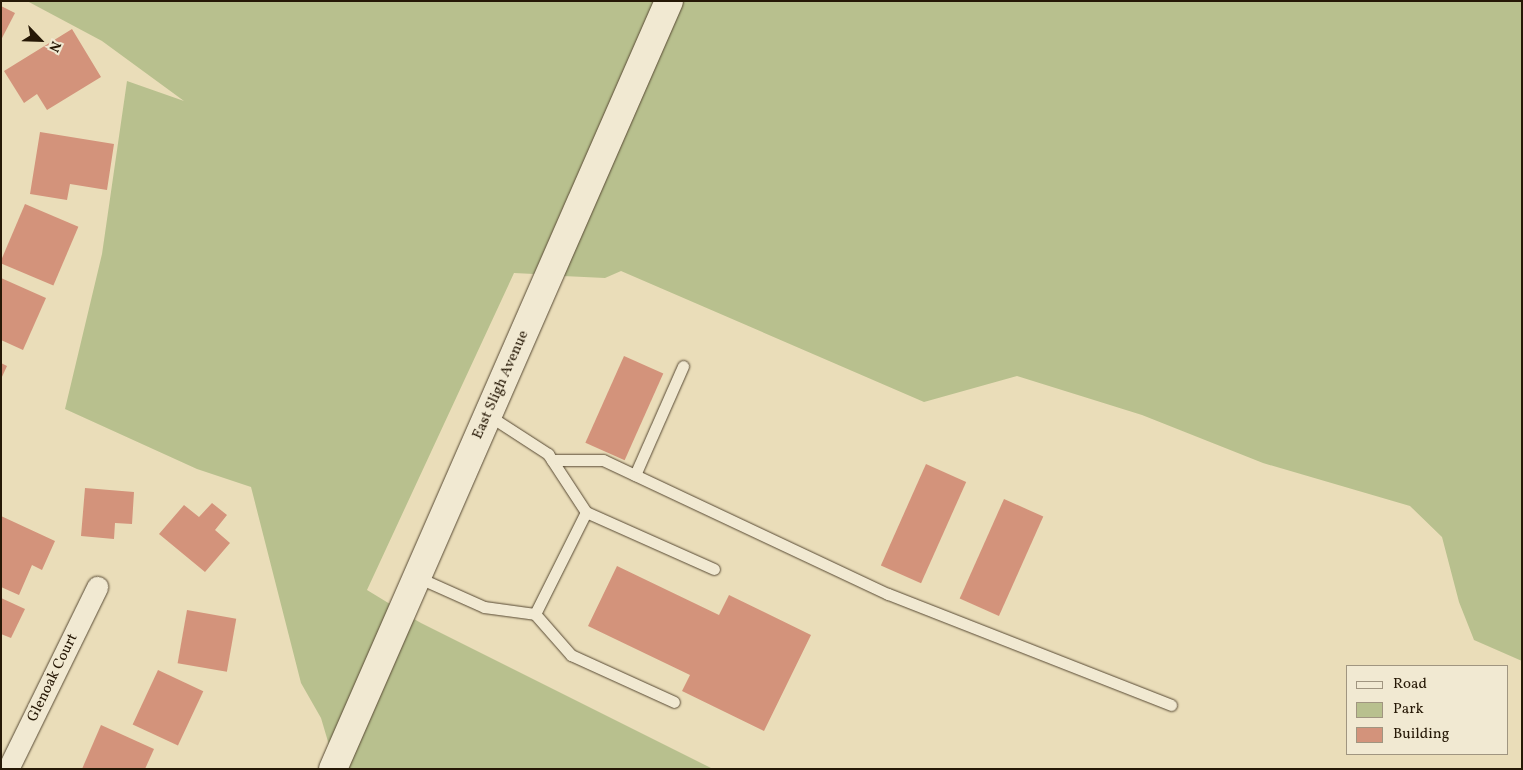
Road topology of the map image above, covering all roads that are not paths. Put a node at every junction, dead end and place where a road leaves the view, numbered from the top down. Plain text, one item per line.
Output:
1 (669, 1) edge
2 (683, 366) dead end
3 (488, 415) junction
4 (552, 460) junction
5 (635, 475) junction
6 (586, 512) junction
7 (714, 569) dead end
8 (417, 577) junction
9 (97, 587) dead end
10 (535, 614) junction
11 (674, 702) dead end
12 (1170, 705) dead end
13 (8, 769) edge
14 (333, 769) edge

1 - 3 street, East Sligh Avenue
2 - 5 lane
3 - 4 lane
3 - 8 street, East Sligh Avenue
4 - 5 lane
4 - 6 lane
5 - 12 lane
6 - 7 lane
6 - 10 lane
8 - 10 lane
8 - 14 street, East Sligh Avenue
9 - 13 street, Glenoak Court
10 - 11 lane

